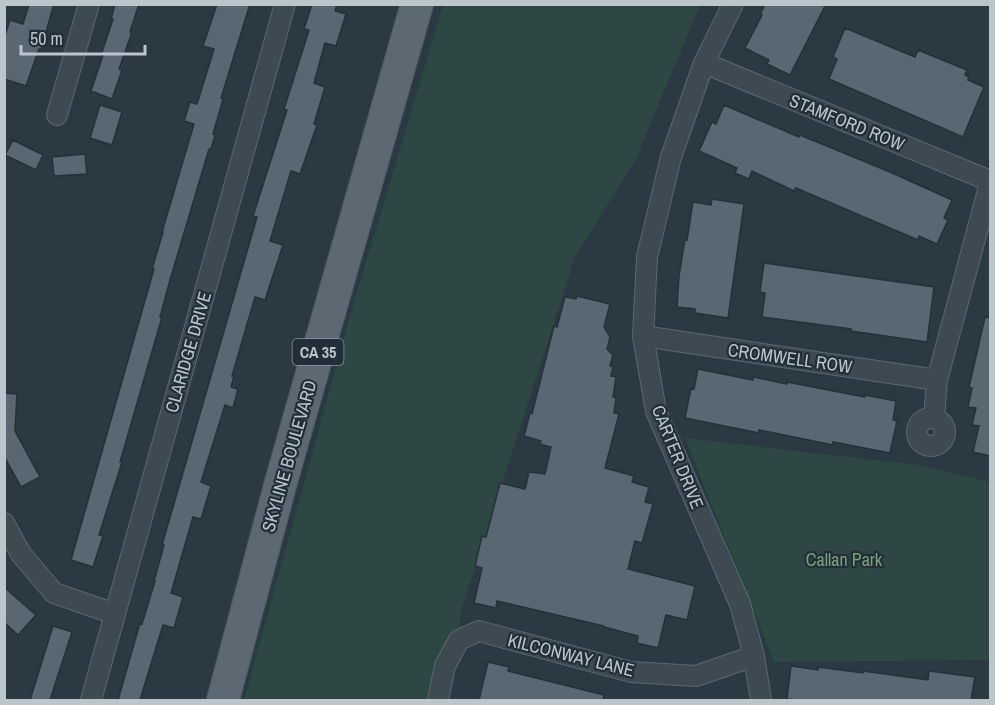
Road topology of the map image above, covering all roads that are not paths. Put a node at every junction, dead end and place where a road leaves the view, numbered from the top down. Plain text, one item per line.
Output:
1 (88, 4) edge
2 (285, 4) edge
3 (417, 4) edge
4 (733, 4) edge
5 (704, 63) junction
6 (57, 115) dead end
7 (990, 182) edge
8 (643, 336) junction
9 (938, 380) junction
10 (934, 418) dead end
11 (4, 523) edge
12 (115, 614) junction
13 (754, 656) junction
14 (91, 700) edge
15 (223, 700) edge
16 (438, 700) edge
17 (761, 700) edge

1 - 6 street
2 - 12 street, CLARIDGE DRIVE
3 - 15 main road, SKYLINE BOULEVARD / CA 35
4 - 5 street, CARTER DRIVE
5 - 7 street, STAMFORD ROW
5 - 8 street, CARTER DRIVE
7 - 9 street
8 - 9 street, CROMWELL ROW
8 - 13 street, CARTER DRIVE
9 - 10 street
11 - 12 street
12 - 14 street, CLARIDGE DRIVE
13 - 16 street, KILCONWAY LANE
13 - 17 street, CARTER DRIVE

